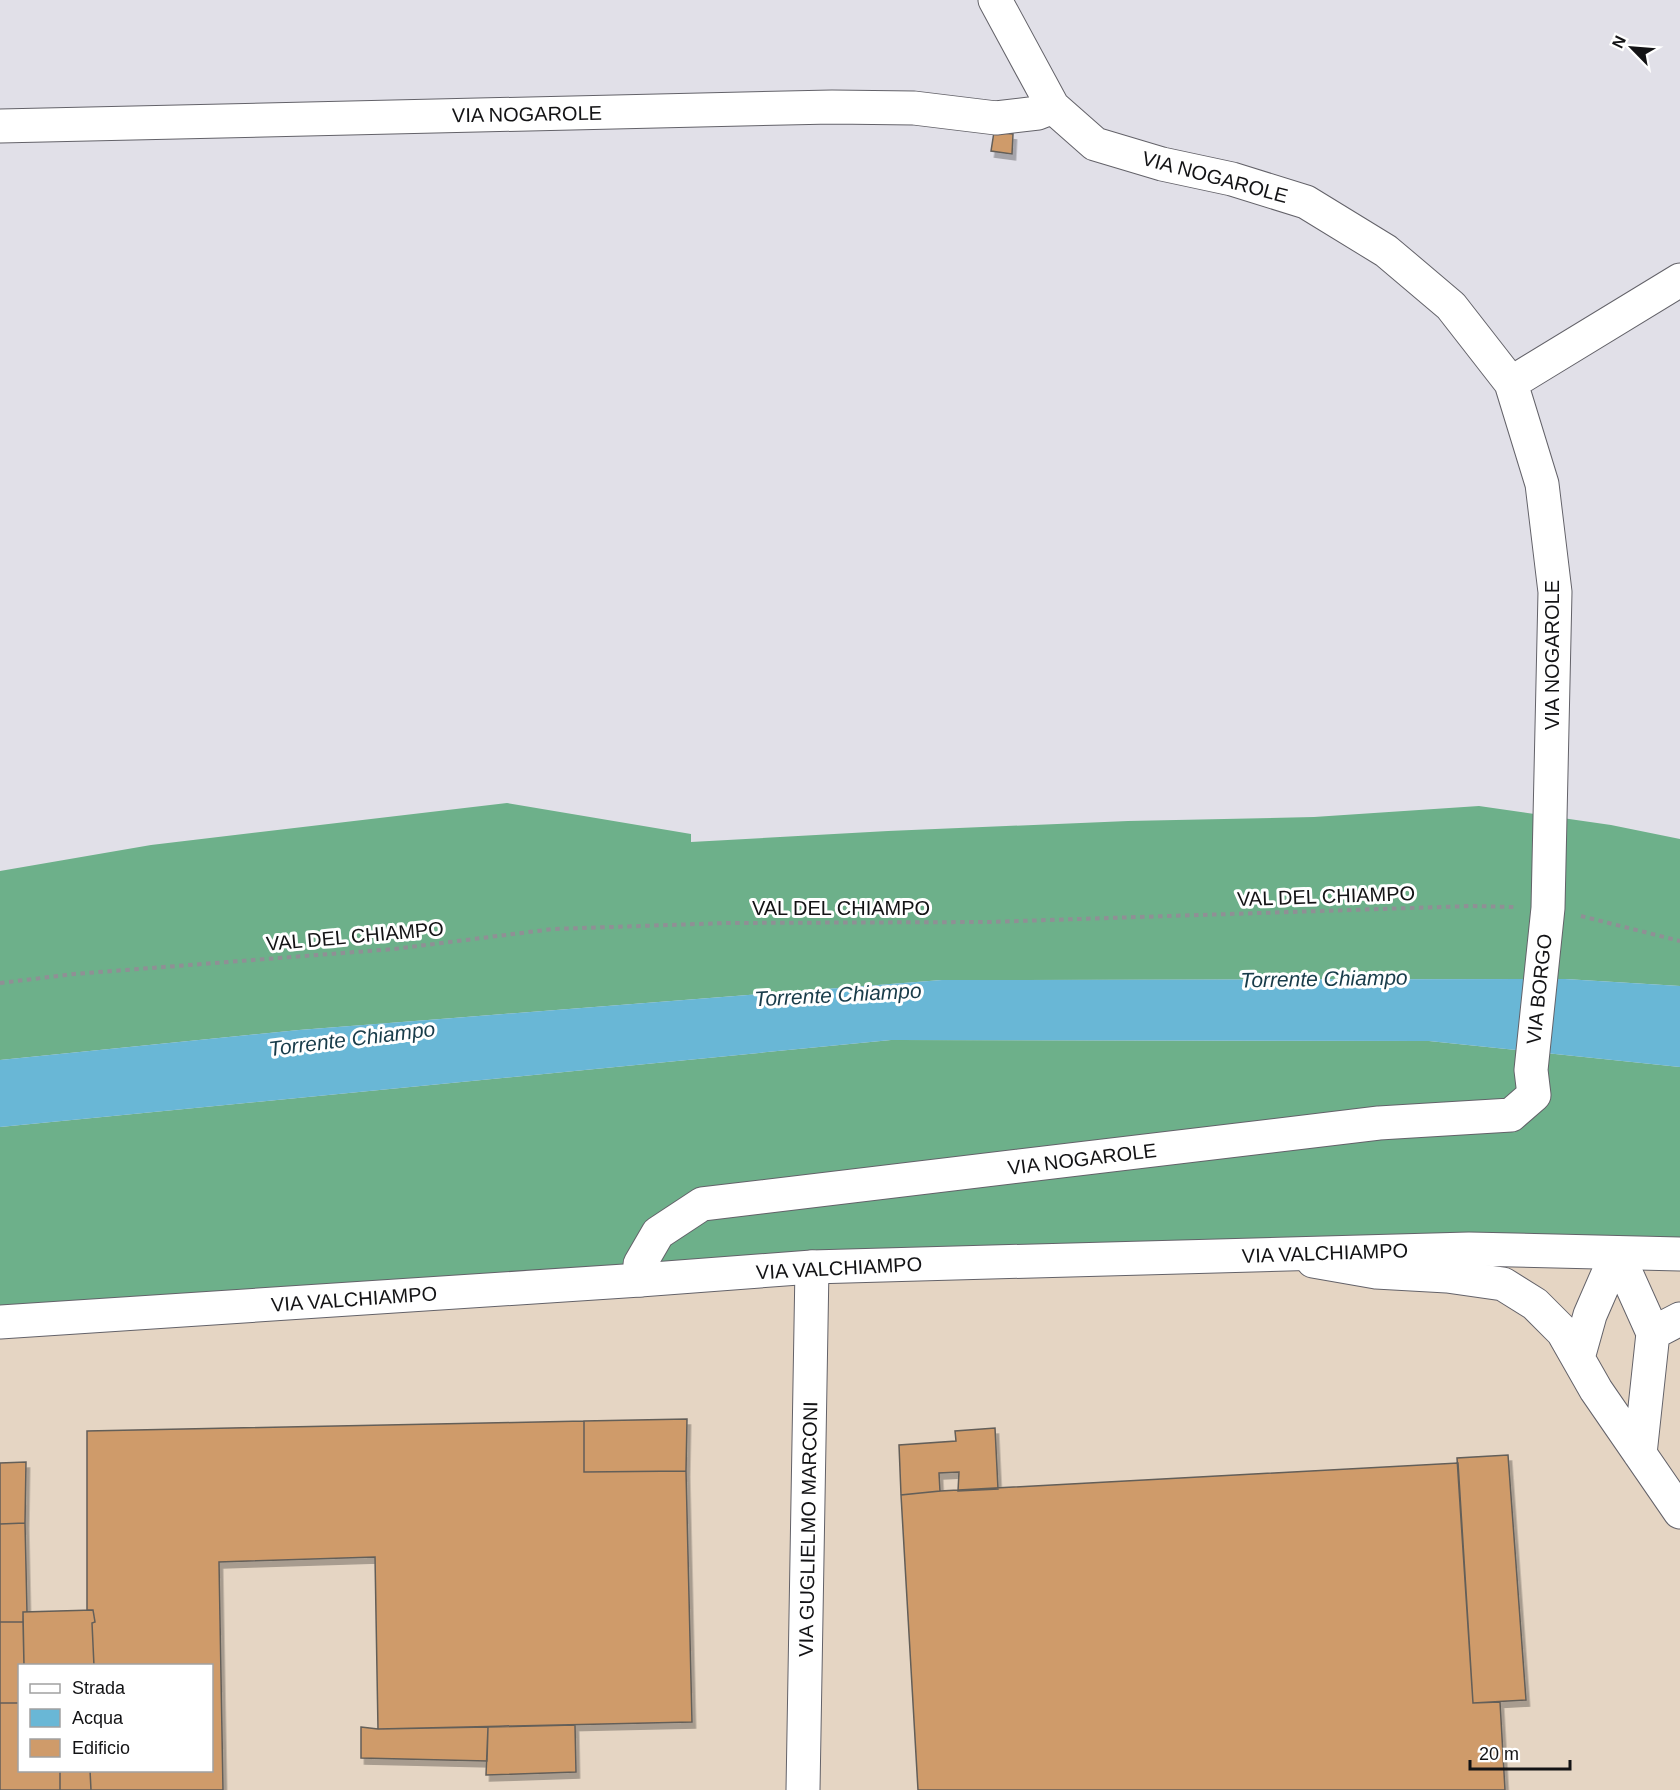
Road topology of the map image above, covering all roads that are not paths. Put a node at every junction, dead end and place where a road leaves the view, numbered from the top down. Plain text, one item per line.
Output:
1 (995, 0) edge
2 (1053, 107) junction
3 (0, 126) edge
4 (1680, 280) edge
5 (1511, 383) junction
6 (1548, 908) joint
7 (1531, 1070) joint
8 (1617, 1253) junction
9 (1274, 1254) junction
10 (1680, 1254) edge
11 (812, 1267) junction
12 (640, 1280) junction
13 (0, 1322) edge
14 (1666, 1326) edge
15 (1578, 1358) junction
16 (1640, 1454) junction
17 (1680, 1512) edge
18 (802, 1790) edge

1 - 2 street, VIA NOGAROLE
2 - 3 street, VIA NOGAROLE
2 - 5 street, VIA NOGAROLE
4 - 5 street
5 - 6 street, VIA NOGAROLE
6 - 7 street, VIA BORGO
7 - 12 street, VIA NOGAROLE
8 - 9 street, VIA VALCHIAMPO
8 - 10 street, VIA VALCHIAMPO
8 - 14 street
8 - 15 street
9 - 11 street, VIA VALCHIAMPO
9 - 15 street
11 - 12 street, VIA VALCHIAMPO
11 - 18 street, VIA GUGLIELMO MARCONI
12 - 13 street, VIA VALCHIAMPO
14 - 16 street
15 - 16 street
16 - 17 street

